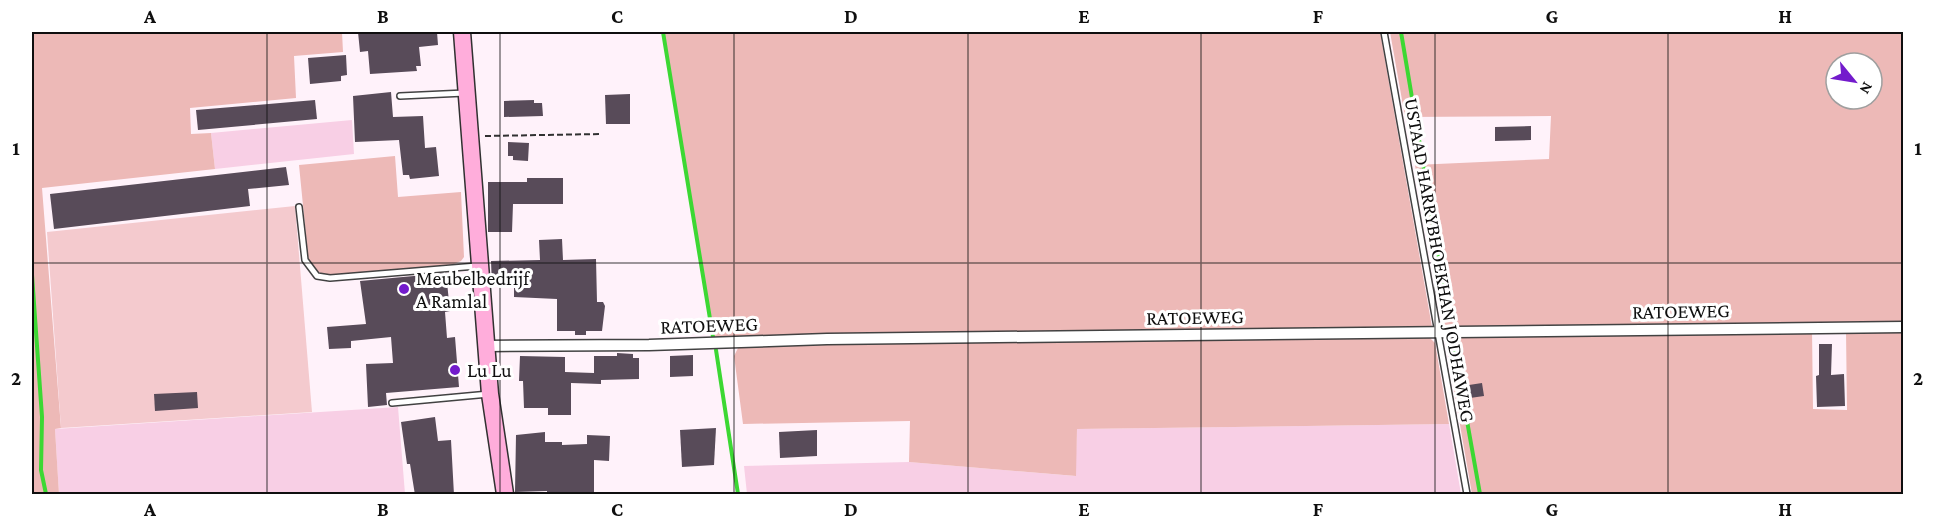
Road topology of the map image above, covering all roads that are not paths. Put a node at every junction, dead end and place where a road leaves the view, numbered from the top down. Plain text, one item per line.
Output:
1 (462, 32) edge
2 (1384, 32) edge
3 (466, 93) junction
4 (400, 96) dead end
5 (299, 207) dead end
6 (479, 266) junction
7 (1904, 327) edge
8 (1436, 332) junction
9 (487, 346) junction
10 (490, 394) junction
11 (392, 403) dead end
12 (505, 495) edge
13 (1467, 495) edge

1 - 3 main road
2 - 8 lane, USTAAD HARRYBHOEKHAN JODHAWEG
3 - 4 lane
3 - 6 main road
5 - 6 lane
6 - 9 main road
7 - 8 street, RATOEWEG
8 - 9 street, RATOEWEG
8 - 13 lane, USTAAD HARRYBHOEKHAN JODHAWEG
9 - 10 main road
10 - 11 lane
10 - 12 main road

